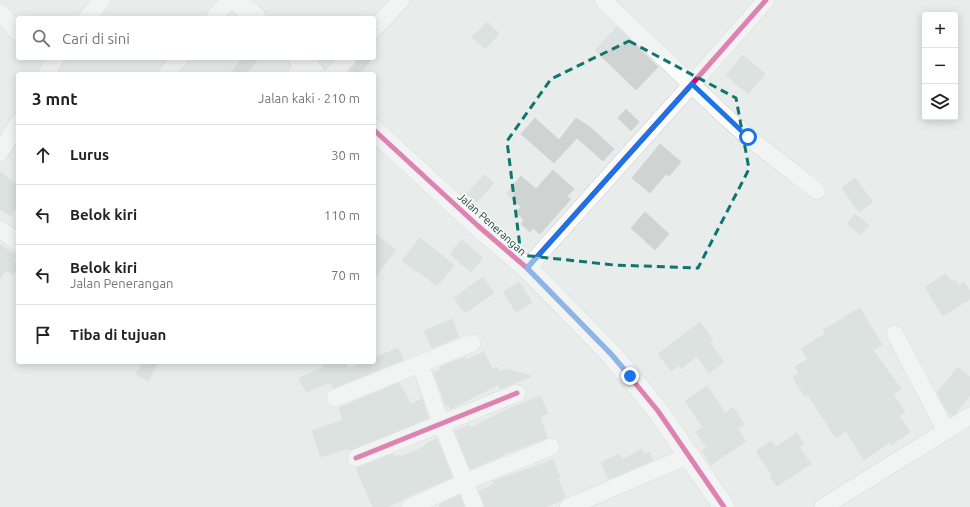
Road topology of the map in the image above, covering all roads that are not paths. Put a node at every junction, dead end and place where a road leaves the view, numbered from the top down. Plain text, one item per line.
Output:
1 (102, 0) edge
2 (229, 0) edge
3 (236, 0) edge
4 (401, 0) edge
5 (603, 0) edge
6 (766, 0) edge
7 (0, 12) edge
8 (89, 16) edge
9 (216, 16) edge
10 (254, 16) edge
11 (376, 28) edge
12 (16, 31) edge
13 (178, 60) edge
14 (346, 60) edge
15 (168, 72) edge
16 (336, 72) edge
17 (692, 84) junction
18 (16, 126) edge
19 (376, 134) edge
20 (0, 153) edge
21 (817, 191) dead end
22 (0, 229) edge
23 (16, 241) edge
24 (527, 268) junction
25 (895, 334) dead end
26 (472, 343) dead end
27 (420, 364) junction
28 (516, 393) dead end
29 (335, 398) dead end
30 (970, 416) edge
31 (441, 423) junction
32 (946, 431) junction
33 (551, 447) dead end
34 (688, 456) junction
35 (356, 458) dead end
36 (465, 482) junction
37 (410, 507) edge
38 (475, 507) edge
39 (568, 507) edge
40 (724, 507) edge
41 (823, 507) edge

1 - 8 street
2 - 9 street
3 - 10 street
4 - 11 street
5 - 17 street
6 - 17 street
7 - 12 street
13 - 15 street
14 - 16 street
17 - 21 street
17 - 24 street
18 - 20 street
19 - 24 street, Jalan Penerangan
22 - 23 street
24 - 34 street, Jalan Penerangan
25 - 32 street
26 - 27 street
27 - 29 street
27 - 31 street
28 - 31 street
30 - 32 street
31 - 35 street
31 - 36 street
32 - 41 street
33 - 36 street
34 - 39 street
34 - 40 street, Jalan Penerangan
36 - 37 street
36 - 38 street

